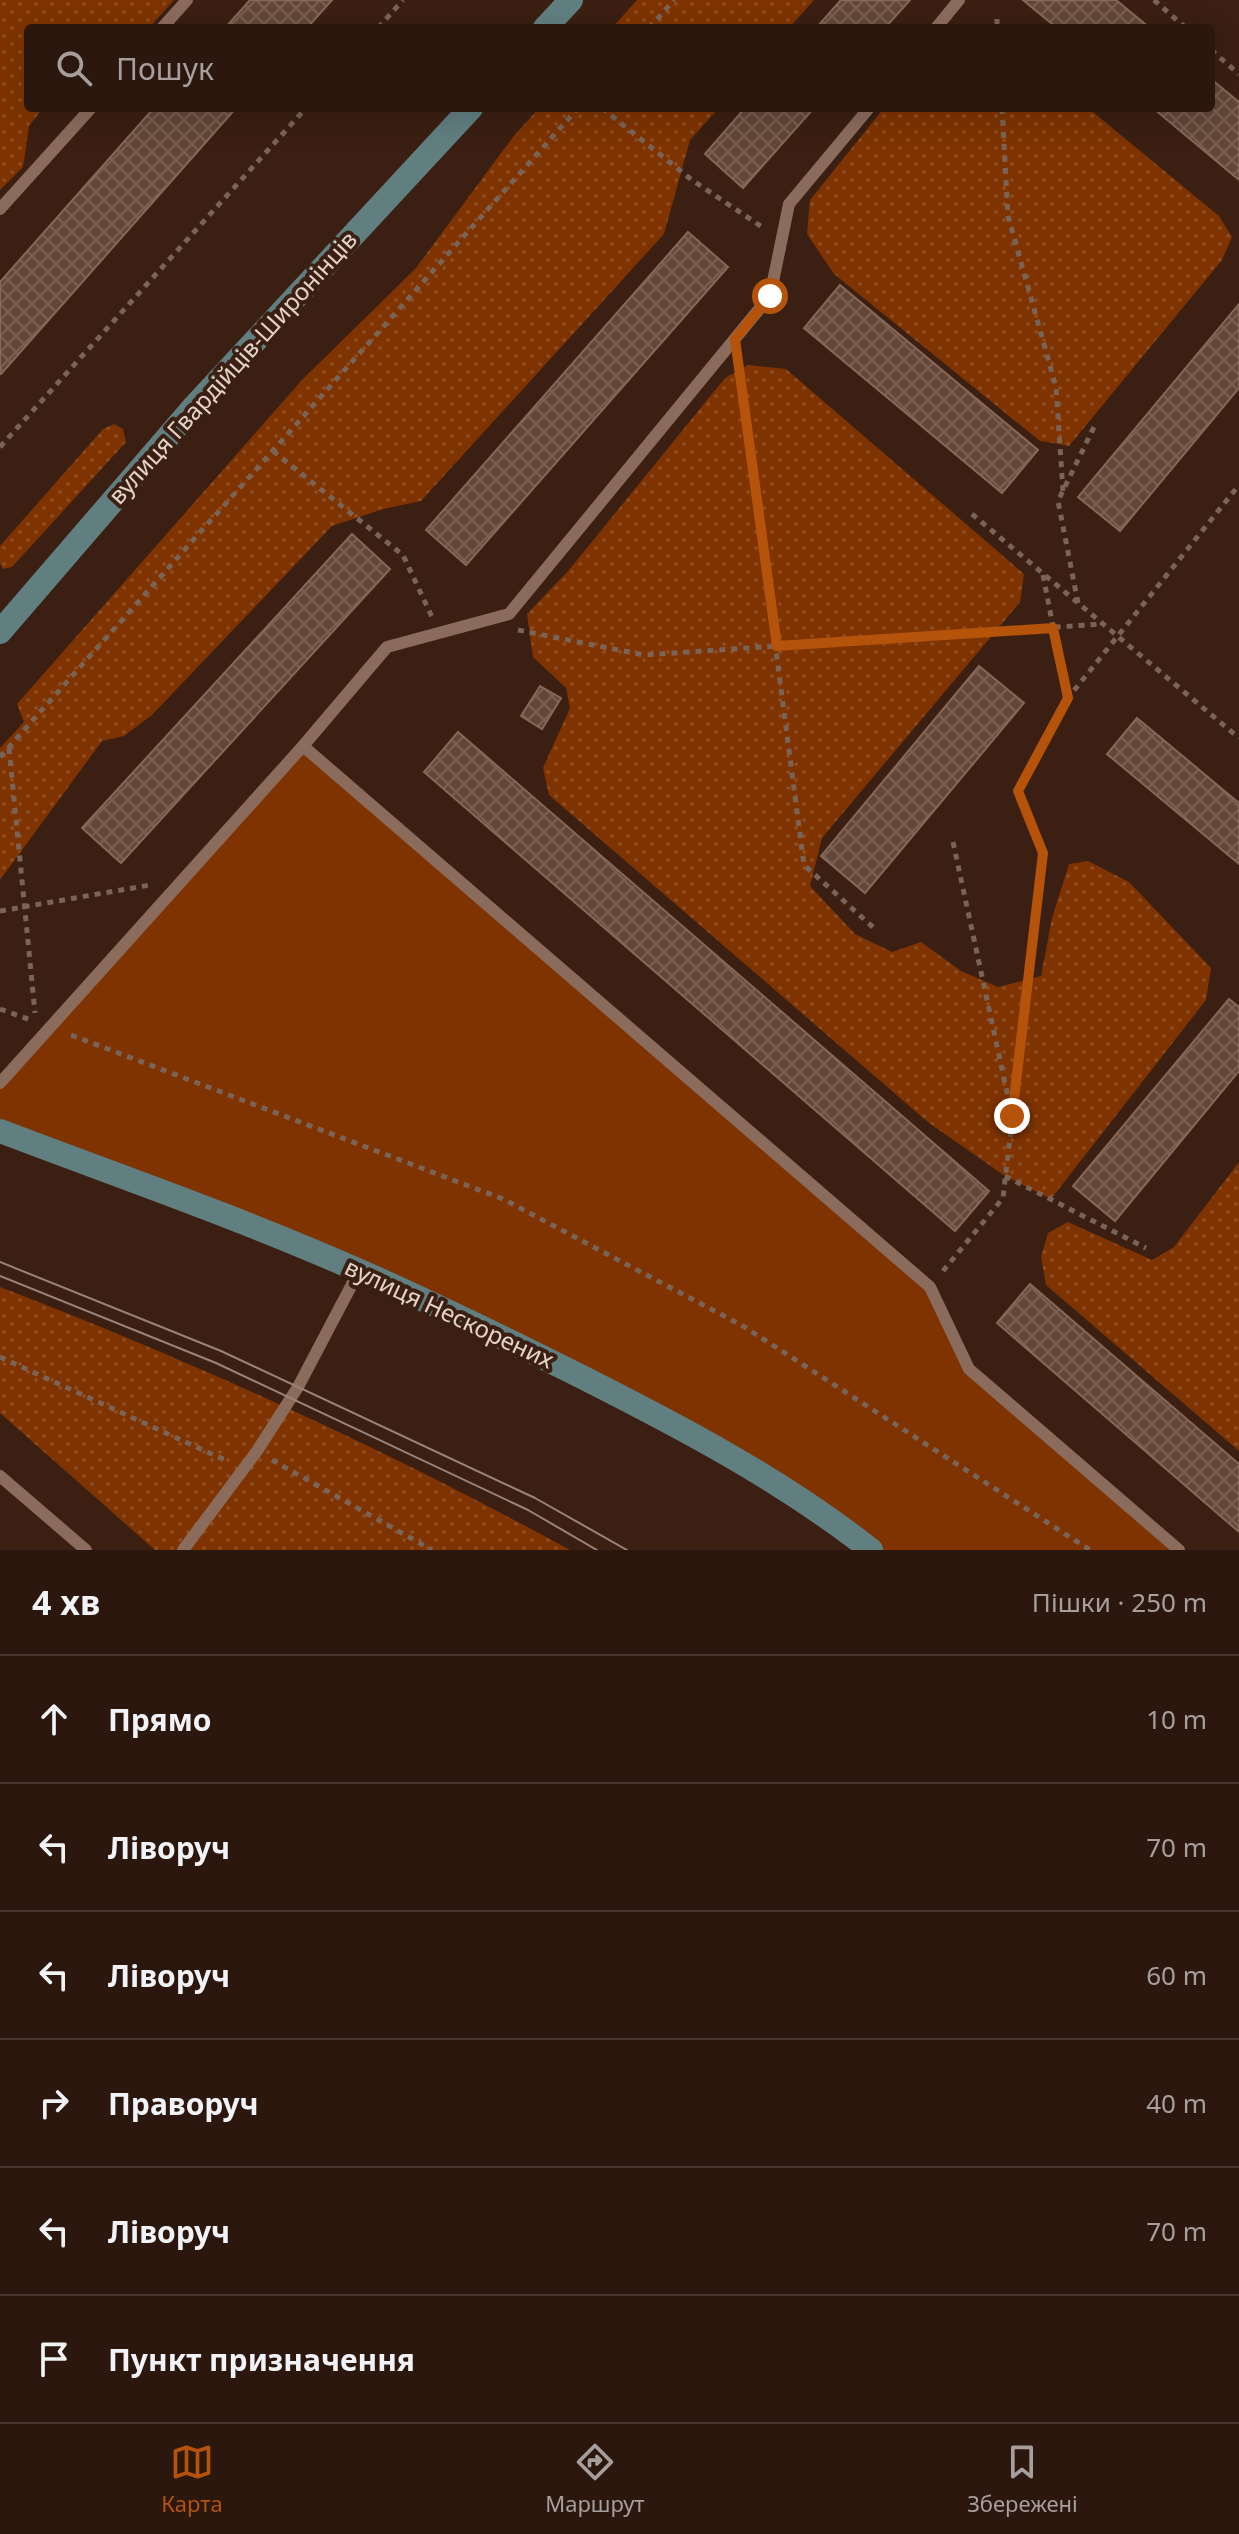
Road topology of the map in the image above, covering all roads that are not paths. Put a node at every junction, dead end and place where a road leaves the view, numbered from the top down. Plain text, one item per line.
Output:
1 (187, 0) edge
2 (571, 0) edge
3 (959, 0) edge
4 (166, 24) edge
5 (549, 24) edge
6 (939, 24) edge
7 (87, 112) edge
8 (467, 112) edge
9 (866, 112) edge
10 (0, 209) edge
11 (0, 632) edge
12 (303, 746) junction
13 (0, 1083) edge
14 (0, 1131) edge
15 (359, 1271) junction
16 (0, 1476) edge
17 (86, 1550) edge
18 (183, 1550) edge
19 (871, 1550) edge
20 (1179, 1550) edge

1 - 4 lane
2 - 5 main road
3 - 6 lane
7 - 10 lane
8 - 11 main road, вулиця Гвардійців-Широнінців
9 - 12 lane
12 - 13 lane
12 - 20 lane
14 - 15 main road, вулиця Нескорених
15 - 18 lane
15 - 19 main road, вулиця Нескорених
16 - 17 lane

